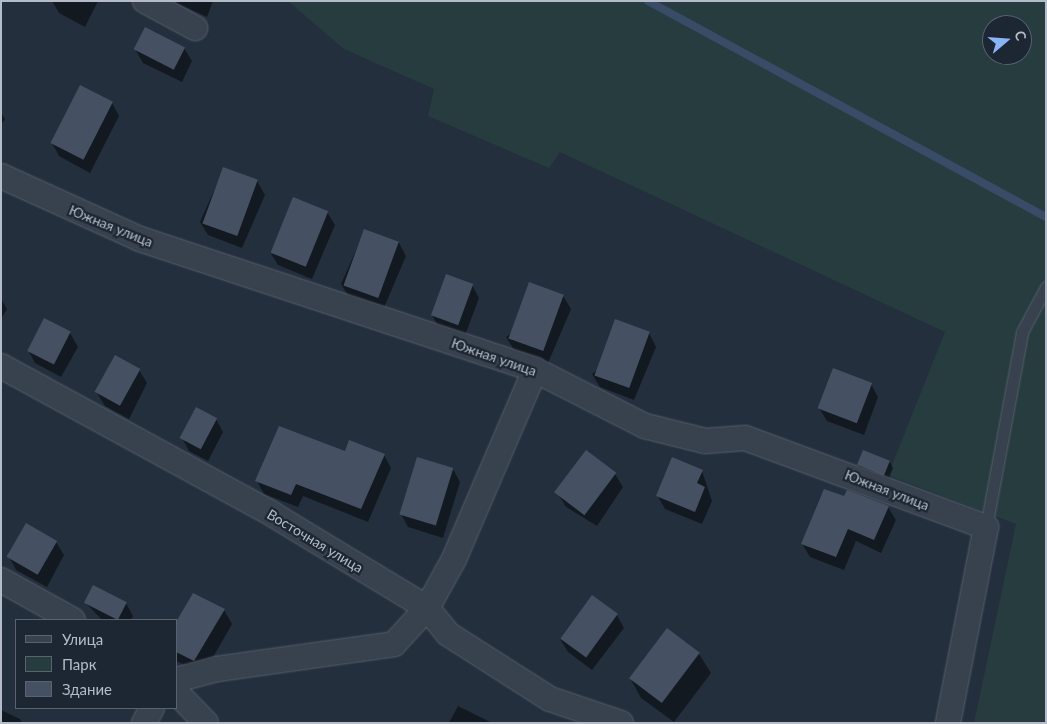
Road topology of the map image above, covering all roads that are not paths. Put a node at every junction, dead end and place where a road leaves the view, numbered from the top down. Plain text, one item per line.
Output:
1 (145, 1) edge
2 (195, 28) dead end
3 (1, 176) edge
4 (1046, 287) edge
5 (1, 366) edge
6 (535, 370) junction
7 (986, 527) junction
8 (1, 580) edge
9 (427, 608) junction
10 (71, 619) edge
11 (178, 679) edge
12 (178, 694) edge
13 (151, 709) edge
14 (144, 723) edge
15 (206, 723) edge
16 (621, 723) edge
17 (948, 723) edge

1 - 2 street
3 - 6 street, Южная улица
4 - 7 lane
5 - 9 street, Восточная улица
6 - 7 street, Южная улица
6 - 9 street
7 - 17 street
8 - 10 street
9 - 11 street
9 - 16 street, Восточная улица
12 - 15 street
13 - 14 street

